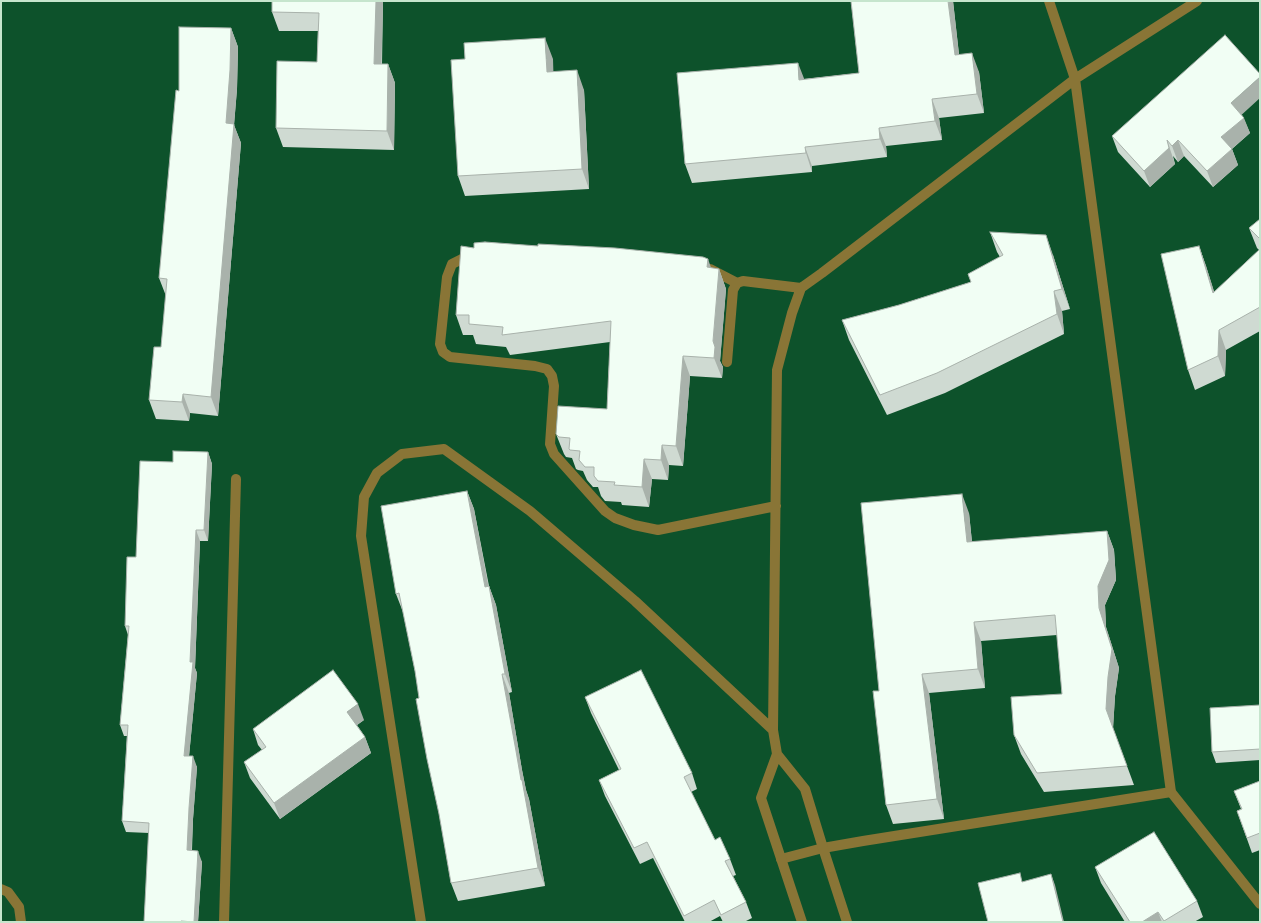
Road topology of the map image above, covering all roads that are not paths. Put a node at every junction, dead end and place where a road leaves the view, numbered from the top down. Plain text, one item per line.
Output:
1 (1049, 1) edge
2 (1197, 1) edge
3 (1075, 79) junction
4 (485, 255) edge
5 (698, 265) edge
6 (737, 283) junction
7 (801, 288) junction
8 (727, 362) dead end
9 (236, 479) dead end
10 (776, 506) junction
11 (773, 730) junction
12 (777, 754) junction
13 (1172, 792) junction
14 (823, 848) junction
15 (781, 859) junction
16 (1, 888) edge
17 (1260, 904) edge
18 (21, 922) edge
19 (224, 922) edge
20 (421, 922) edge
21 (802, 922) edge
22 (847, 922) edge

1 - 3 street
2 - 3 street
3 - 7 street
3 - 13 street
4 - 10 street
5 - 6 street
6 - 7 street
6 - 8 street
7 - 10 street
9 - 19 street
10 - 11 street
11 - 12 street
11 - 20 street
12 - 14 street
12 - 15 street
13 - 14 street
13 - 17 street
14 - 15 street
14 - 22 street
15 - 21 street
16 - 18 street

